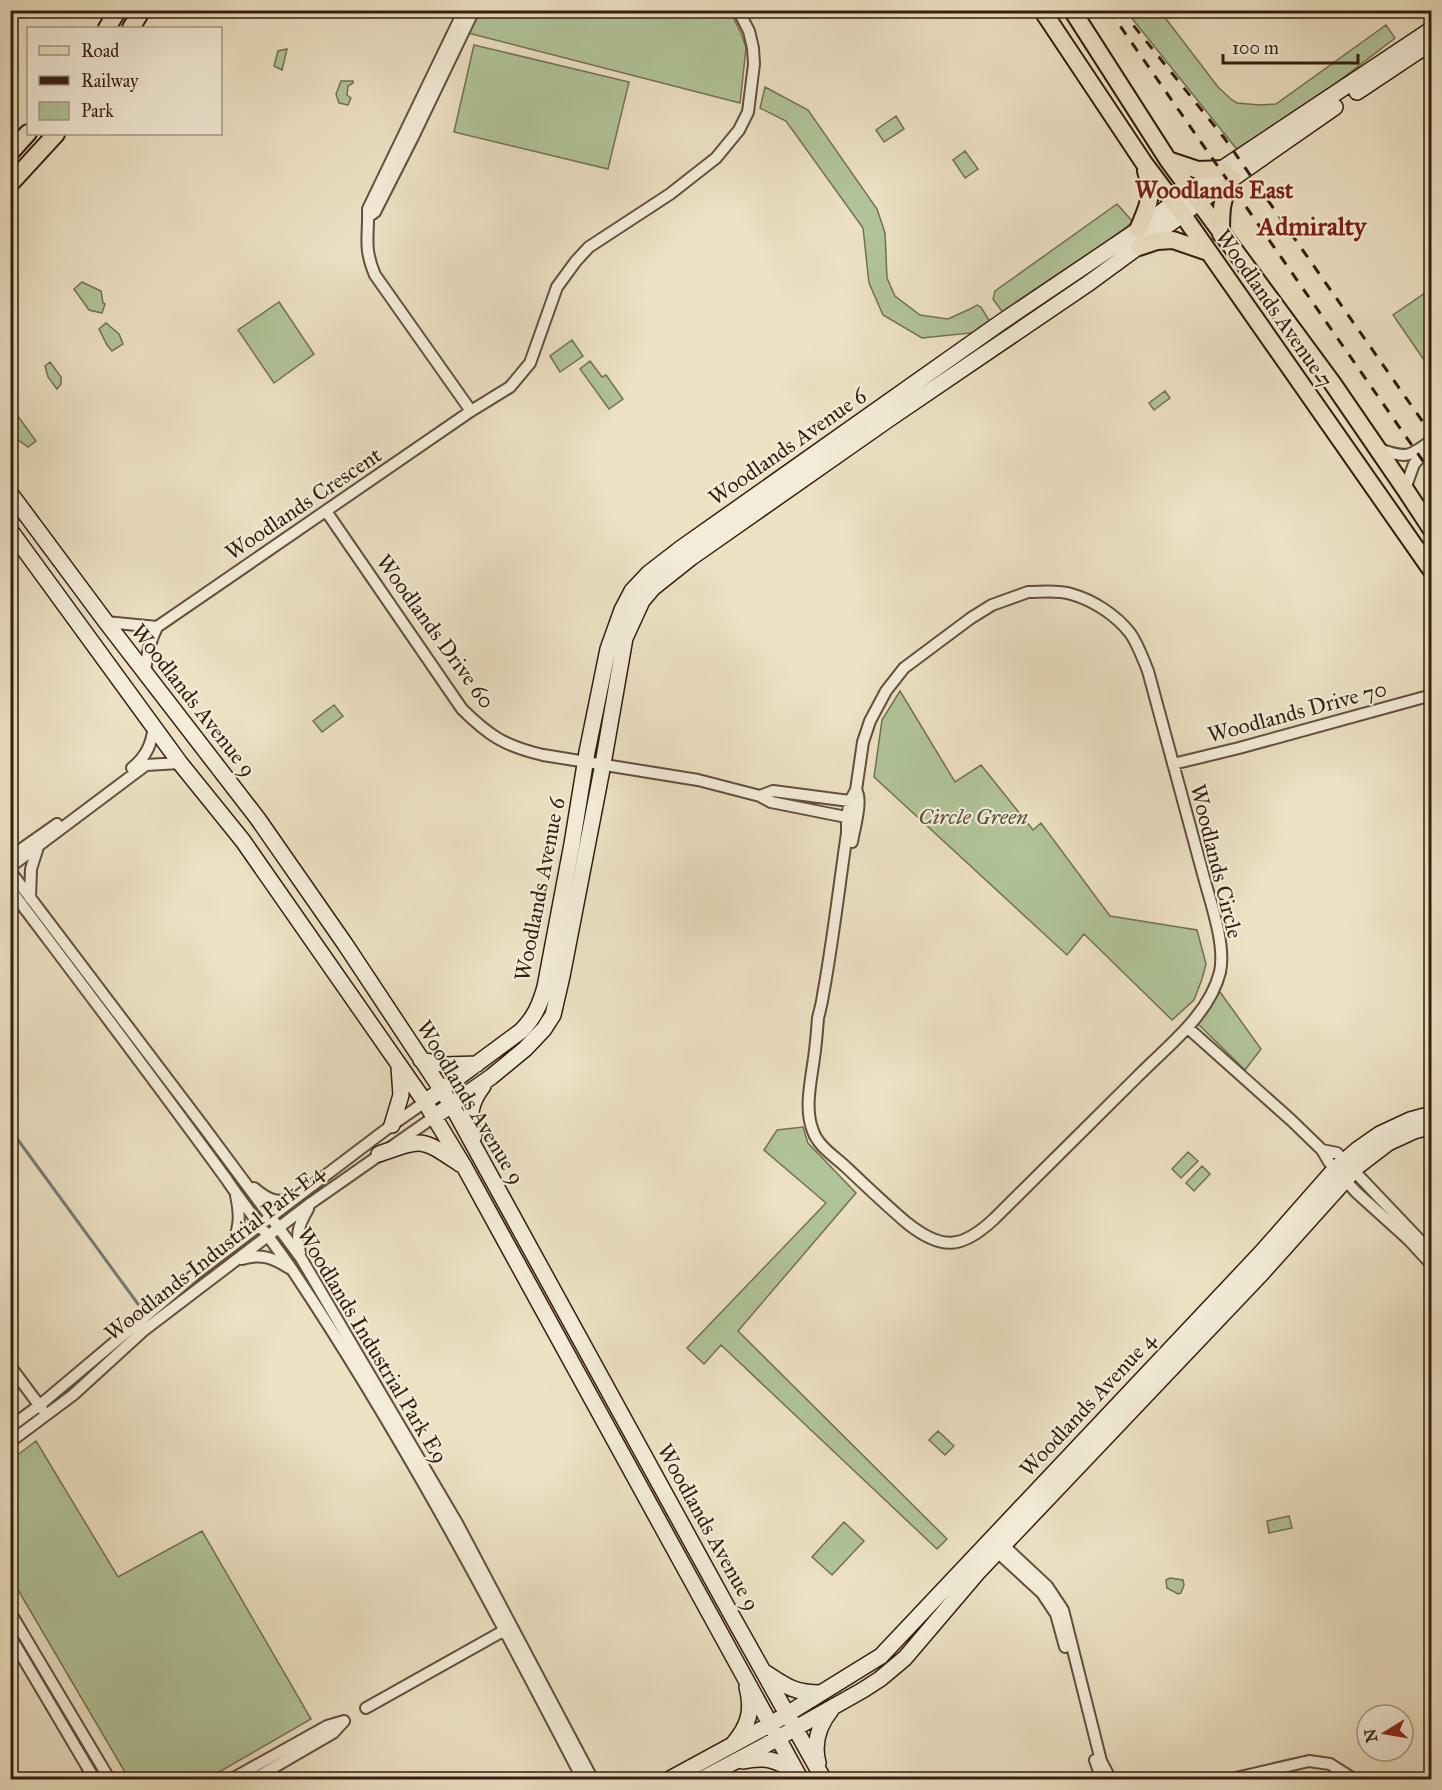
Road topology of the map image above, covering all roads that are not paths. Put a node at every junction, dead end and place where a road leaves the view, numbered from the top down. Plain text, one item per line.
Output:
1 (118, 10) edge
2 (142, 10) edge
3 (456, 10) edge
4 (464, 10) edge
5 (474, 10) edge
6 (738, 10) edge
7 (1042, 10) edge
8 (1072, 10) edge
9 (458, 24) junction
10 (108, 27) edge
11 (132, 27) edge
12 (1431, 29) edge
13 (1431, 42) edge
14 (27, 134) edge
15 (55, 135) edge
16 (10, 153) edge
17 (1168, 160) junction
18 (1144, 163) junction
19 (1228, 174) junction
20 (10, 184) edge
21 (1195, 196) junction
22 (1178, 209) junction
23 (368, 217) junction
24 (1138, 230) junction
25 (1221, 234) junction
26 (1138, 247) junction
27 (1208, 252) junction
28 (471, 411) junction
29 (1431, 440) edge
30 (1431, 448) edge
31 (1378, 449) junction
32 (1405, 489) junction
33 (10, 493) edge
34 (326, 511) junction
35 (10, 530) edge
36 (1431, 530) edge
37 (1431, 571) edge
38 (106, 622) junction
39 (157, 627) junction
40 (145, 674) junction
41 (1431, 695) edge
42 (154, 724) junction
43 (586, 761) junction
44 (180, 762) junction
45 (603, 764) junction
46 (1173, 764) junction
47 (760, 795) junction
48 (855, 802) junction
49 (852, 818) junction
50 (38, 847) junction
51 (10, 857) edge
52 (10, 869) edge
53 (10, 889) edge
54 (30, 898) junction
55 (1188, 1028) junction
56 (421, 1060) junction
57 (398, 1064) junction
58 (478, 1064) junction
59 (491, 1077) junction
60 (441, 1091) junction
61 (425, 1102) junction
62 (451, 1104) junction
63 (1431, 1114) edge
64 (434, 1116) junction
65 (392, 1125) junction
66 (1431, 1126) edge
67 (379, 1154) junction
68 (480, 1155) junction
69 (465, 1168) junction
70 (1345, 1171) junction
71 (240, 1176) junction
72 (235, 1192) junction
73 (295, 1198) junction
74 (311, 1203) junction
75 (270, 1216) junction
76 (260, 1224) junction
77 (279, 1228) junction
78 (269, 1236) junction
79 (233, 1245) junction
80 (1431, 1253) edge
81 (301, 1258) junction
82 (235, 1262) junction
83 (1431, 1265) edge
84 (292, 1270) junction
85 (350, 1351) junction
86 (10, 1366) edge
87 (43, 1410) junction
88 (12, 1435) edge
89 (995, 1544) junction
90 (10, 1612) edge
91 (505, 1630) junction
92 (10, 1636) edge
93 (764, 1672) junction
94 (744, 1674) junction
95 (821, 1693) junction
96 (366, 1708) dead end
97 (833, 1708) junction
98 (792, 1721) junction
99 (775, 1731) junction
100 (732, 1745) junction
101 (733, 1762) junction
102 (799, 1776) edge
103 (822, 1777) edge
104 (95, 1779) edge
105 (110, 1779) edge
106 (230, 1779) edge
107 (252, 1779) edge
108 (583, 1779) edge
109 (593, 1779) edge
110 (668, 1779) edge
111 (700, 1779) edge
112 (1102, 1779) edge
113 (1111, 1779) edge
114 (1234, 1779) edge
115 (1251, 1779) edge
116 (1346, 1779) edge
117 (1355, 1779) edge

1 - 10 main road
2 - 11 main road
3 - 9 street
4 - 9 street
5 - 23 street
6 - 28 street, Woodlands Crescent
7 - 18 main road, Woodlands Avenue 7
8 - 17 main road, Woodlands Avenue 7
9 - 23 street
12 - 19 main road, Woodlands Avenue 6
13 - 19 main road, Woodlands Avenue 6
14 - 16 main road
15 - 20 main road
17 - 19 main road
17 - 21 main road, Woodlands Avenue 7
18 - 22 main road, Woodlands Avenue 7
18 - 24 main road
19 - 21 main road, Woodlands Avenue 6
19 - 25 main road
21 - 22 main road, Woodlands Avenue 6
21 - 25 main road, Woodlands Avenue 7
22 - 24 main road, Woodlands Avenue 6
22 - 26 main road, Woodlands Avenue 6
22 - 27 main road, Woodlands Avenue 7
23 - 28 street
24 - 43 main road, Woodlands Avenue 6
25 - 31 main road, Woodlands Avenue 7
26 - 27 main road
26 - 45 main road, Woodlands Avenue 6
27 - 37 main road, Woodlands Avenue 7
28 - 34 street, Woodlands Crescent
29 - 31 street
30 - 32 street
31 - 32 main road, Woodlands Avenue 7
32 - 36 main road, Woodlands Avenue 7
33 - 38 main road, Woodlands Avenue 9
34 - 39 street, Woodlands Crescent
34 - 43 street, Woodlands Drive 60
35 - 42 main road, Woodlands Avenue 9
38 - 39 street
38 - 40 main road, Woodlands Avenue 9
39 - 40 street
40 - 56 main road, Woodlands Avenue 9
41 - 46 street, Woodlands Drive 70
42 - 44 main road, Woodlands Avenue 9
42 - 51 street
43 - 45 street, Woodlands Drive 60
43 - 58 main road, Woodlands Avenue 6
44 - 50 street
44 - 57 main road, Woodlands Avenue 9
45 - 47 street, Woodlands Drive 60
45 - 59 main road, Woodlands Avenue 6
46 - 48 street, Woodlands Circle
46 - 55 street, Woodlands Circle
47 - 48 street
47 - 49 street
48 - 49 street, Woodlands Circle
49 - 55 street, Woodlands Circle
50 - 52 street
50 - 54 street
52 - 54 street, Woodlands Industrial Park E9
53 - 72 street, Woodlands Industrial Park E9
54 - 71 street, Woodlands Industrial Park E9
55 - 70 street
56 - 58 main road
56 - 60 main road, Woodlands Avenue 9
57 - 61 main road, Woodlands Avenue 9
57 - 65 main road
58 - 60 main road, Woodlands Avenue 6
59 - 62 main road, Woodlands Avenue 6
59 - 68 main road
60 - 61 main road, Woodlands Industrial Park E4
60 - 62 main road, Woodlands Avenue 9
61 - 64 main road, Woodlands Avenue 9
61 - 65 street, Woodlands Industrial Park E4
62 - 64 main road, Woodlands Industrial Park E4
62 - 68 main road, Woodlands Avenue 9
63 - 70 main road, Woodlands Avenue 4
64 - 67 street, Woodlands Industrial Park E4
64 - 69 main road, Woodlands Avenue 9
65 - 73 street, Woodlands Industrial Park E4
66 - 70 main road, Woodlands Avenue 4
67 - 69 main road
67 - 74 street, Woodlands Industrial Park E4
68 - 93 main road, Woodlands Avenue 9
69 - 94 main road, Woodlands Avenue 9
70 - 80 street
70 - 83 street
70 - 89 main road, Woodlands Avenue 4
71 - 73 street
71 - 75 street, Woodlands Industrial Park E9
72 - 76 street, Woodlands Industrial Park E9
72 - 79 street
73 - 75 street, Woodlands Industrial Park E4
74 - 77 street, Woodlands Industrial Park E4
74 - 81 street
75 - 76 street, Woodlands Industrial Park E4
75 - 77 street, Woodlands Industrial Park E9
76 - 78 street, Woodlands Industrial Park E9
76 - 79 street, Woodlands Industrial Park E4
77 - 78 street, Woodlands Industrial Park E4
77 - 81 street, Woodlands Industrial Park E9
78 - 82 street, Woodlands Industrial Park E4
78 - 84 street, Woodlands Industrial Park E9
79 - 87 street, Woodlands Industrial Park E4
81 - 85 street, Woodlands Industrial Park E9
82 - 84 street
82 - 87 street, Woodlands Industrial Park E4
84 - 85 street, Woodlands Industrial Park E9
85 - 91 street, Woodlands Industrial Park E9
85 - 109 street, Woodlands Industrial Park E9
86 - 87 street
87 - 88 street, Woodlands Industrial Park E4
89 - 95 main road, Woodlands Avenue 4
89 - 97 main road, Woodlands Avenue 4
89 - 112 street
89 - 113 street
90 - 105 street
91 - 96 street
91 - 108 street, Woodlands Industrial Park E9
92 - 104 street
93 - 95 main road
93 - 98 main road, Woodlands Avenue 9
94 - 99 main road, Woodlands Avenue 9
94 - 100 main road
95 - 98 main road, Woodlands Avenue 4
97 - 98 main road, Woodlands Avenue 4
97 - 103 main road
98 - 99 main road, Woodlands Avenue 4
98 - 103 main road, Woodlands Avenue 9
99 - 100 main road
99 - 101 main road
99 - 102 main road, Woodlands Avenue 9
100 - 110 main road
101 - 102 main road
101 - 111 main road
106 - 107 street
114 - 117 street
115 - 116 street

